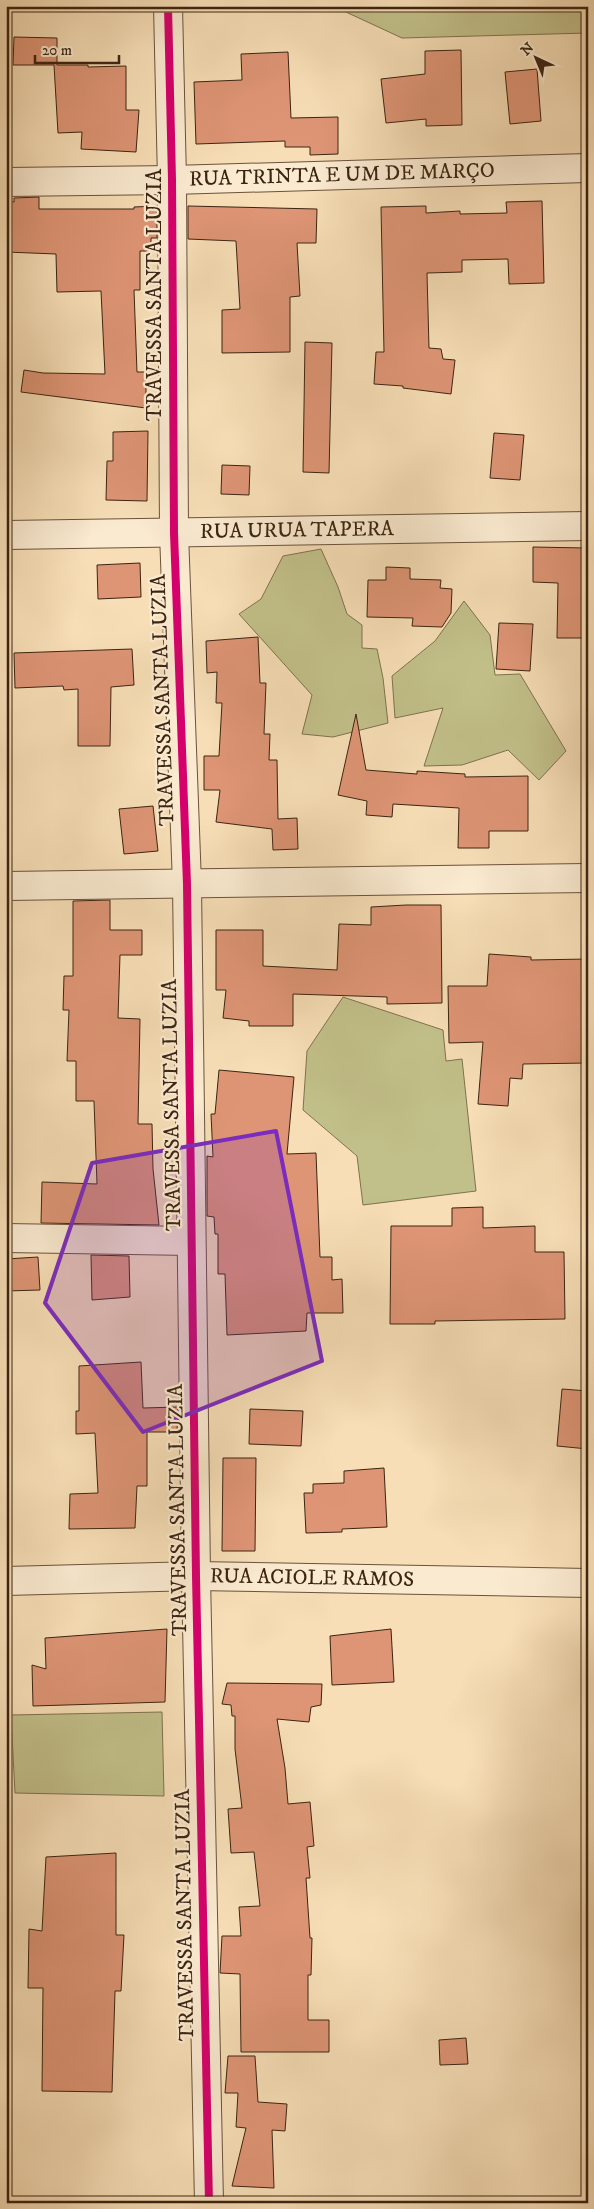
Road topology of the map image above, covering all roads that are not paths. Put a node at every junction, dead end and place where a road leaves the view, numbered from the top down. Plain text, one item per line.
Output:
1 (168, 6) edge
2 (588, 168) edge
3 (172, 180) junction
4 (6, 182) edge
5 (588, 526) edge
6 (174, 533) junction
7 (6, 534) edge
8 (588, 878) edge
9 (187, 884) junction
10 (6, 886) edge
11 (6, 1238) edge
12 (191, 1241) junction
13 (196, 1576) junction
14 (6, 1581) edge
15 (588, 1583) edge
16 (209, 2203) edge

1 - 3 street, TRAVESSA SANTA LUZIA
2 - 3 street, RUA TRINTA E UM DE MARÇO
3 - 4 street, RUA TRINTA E UM DE MARÇO
3 - 6 street, TRAVESSA SANTA LUZIA
5 - 6 street, RUA URUA TAPERA
6 - 7 street, RUA URUA TAPERA
6 - 9 street, TRAVESSA SANTA LUZIA
8 - 9 street
9 - 10 street
9 - 12 street, TRAVESSA SANTA LUZIA
11 - 12 street
12 - 13 street, TRAVESSA SANTA LUZIA
13 - 14 street, RUA ACIOLE RAMOS
13 - 15 street, RUA ACIOLE RAMOS
13 - 16 street, TRAVESSA SANTA LUZIA

